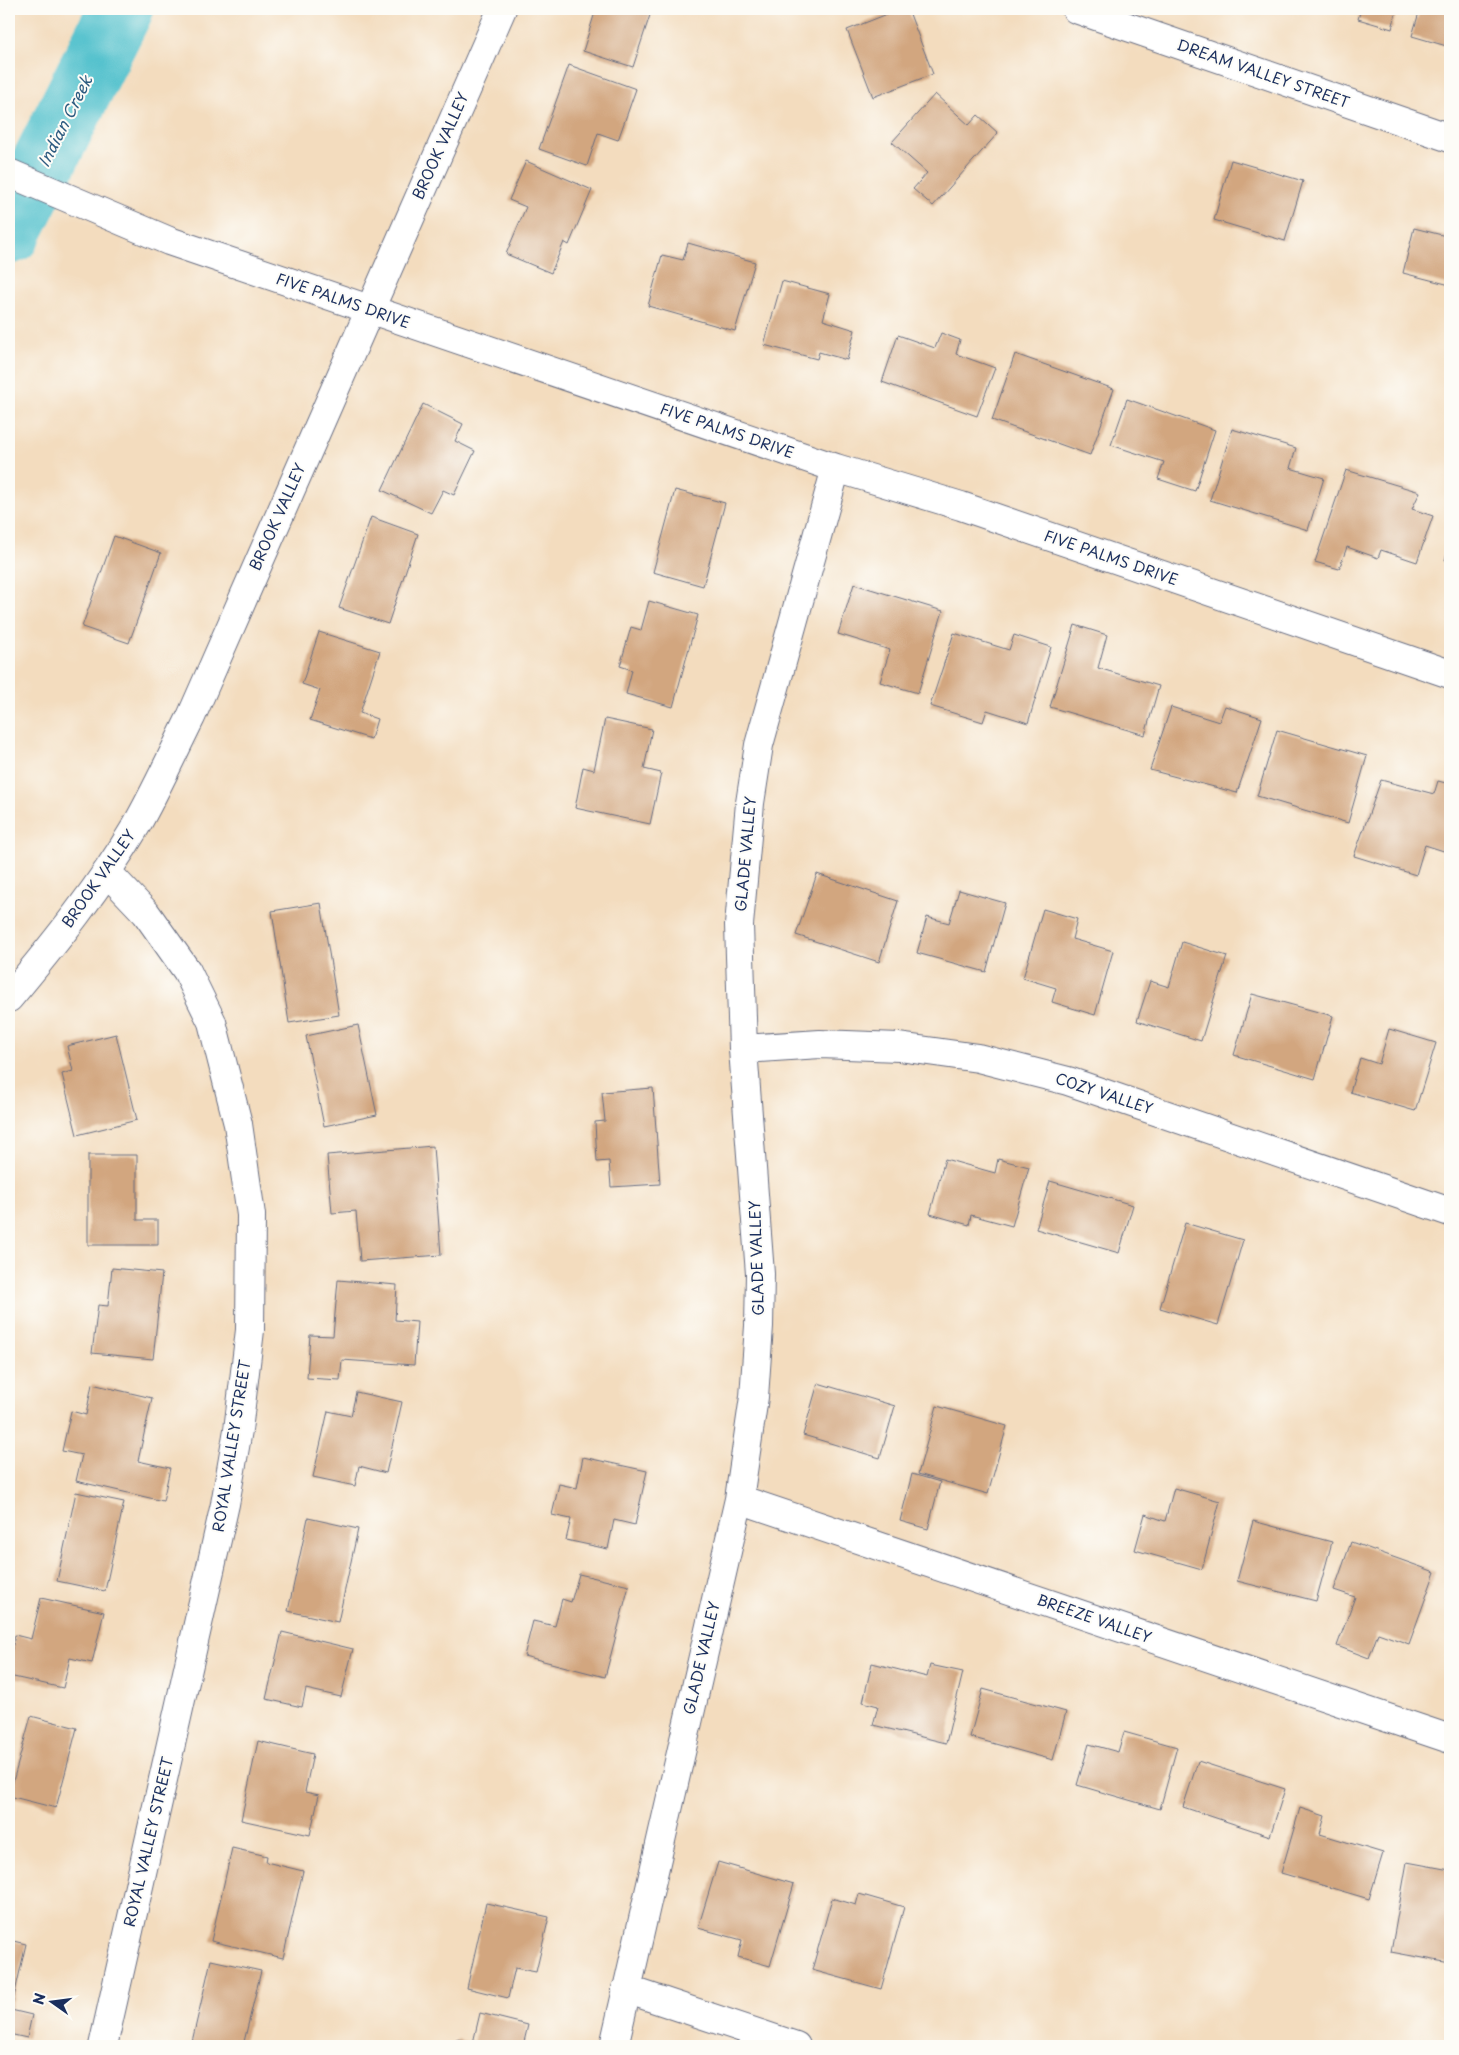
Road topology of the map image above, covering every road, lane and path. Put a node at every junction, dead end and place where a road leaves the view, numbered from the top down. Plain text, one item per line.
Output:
1 (502, 9) edge
2 (1076, 9) edge
3 (1450, 138) edge
4 (9, 172) edge
5 (368, 310) junction
6 (836, 468) junction
7 (1450, 674) edge
8 (107, 872) junction
9 (9, 998) edge
10 (744, 1049) junction
11 (1450, 1212) edge
12 (739, 1499) junction
13 (1450, 1740) edge
14 (626, 1989) junction
15 (102, 2046) edge
16 (614, 2046) edge
17 (796, 2046) edge

1 - 5 street, BROOK VALLEY
2 - 3 street, DREAM VALLEY STREET
4 - 5 street, FIVE PALMS DRIVE
5 - 6 street, FIVE PALMS DRIVE
5 - 8 street, BROOK VALLEY
6 - 7 street, FIVE PALMS DRIVE
6 - 10 street, GLADE VALLEY
8 - 9 street, BROOK VALLEY
8 - 15 street, ROYAL VALLEY STREET
10 - 11 street, COZY VALLEY
10 - 12 street, GLADE VALLEY
12 - 13 street, BREEZE VALLEY
12 - 14 street, GLADE VALLEY
14 - 16 street, GLADE VALLEY
14 - 17 street

